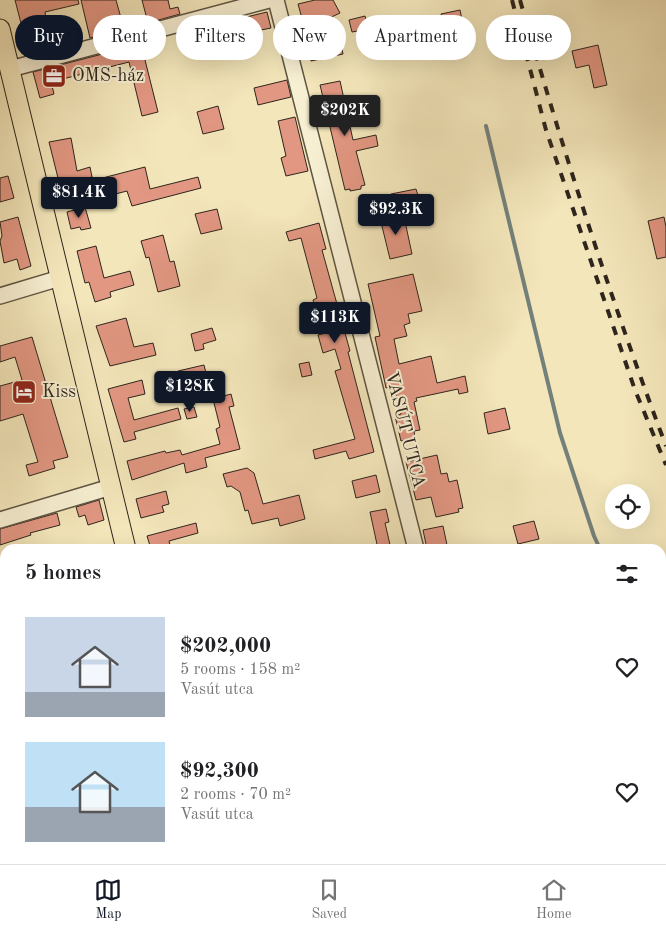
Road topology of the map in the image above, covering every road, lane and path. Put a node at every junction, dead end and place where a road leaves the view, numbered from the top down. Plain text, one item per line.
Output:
1 (269, 0) edge
2 (276, 0) edge
3 (0, 29) edge
4 (10, 69) junction
5 (60, 278) junction
6 (0, 296) edge
7 (111, 488) junction
8 (0, 520) edge
9 (125, 544) edge
10 (415, 544) edge

1 - 4 street
2 - 10 street, VASÚT UTCA
3 - 4 main road
4 - 5 main road
5 - 6 street
5 - 7 main road
7 - 8 street
7 - 9 main road

